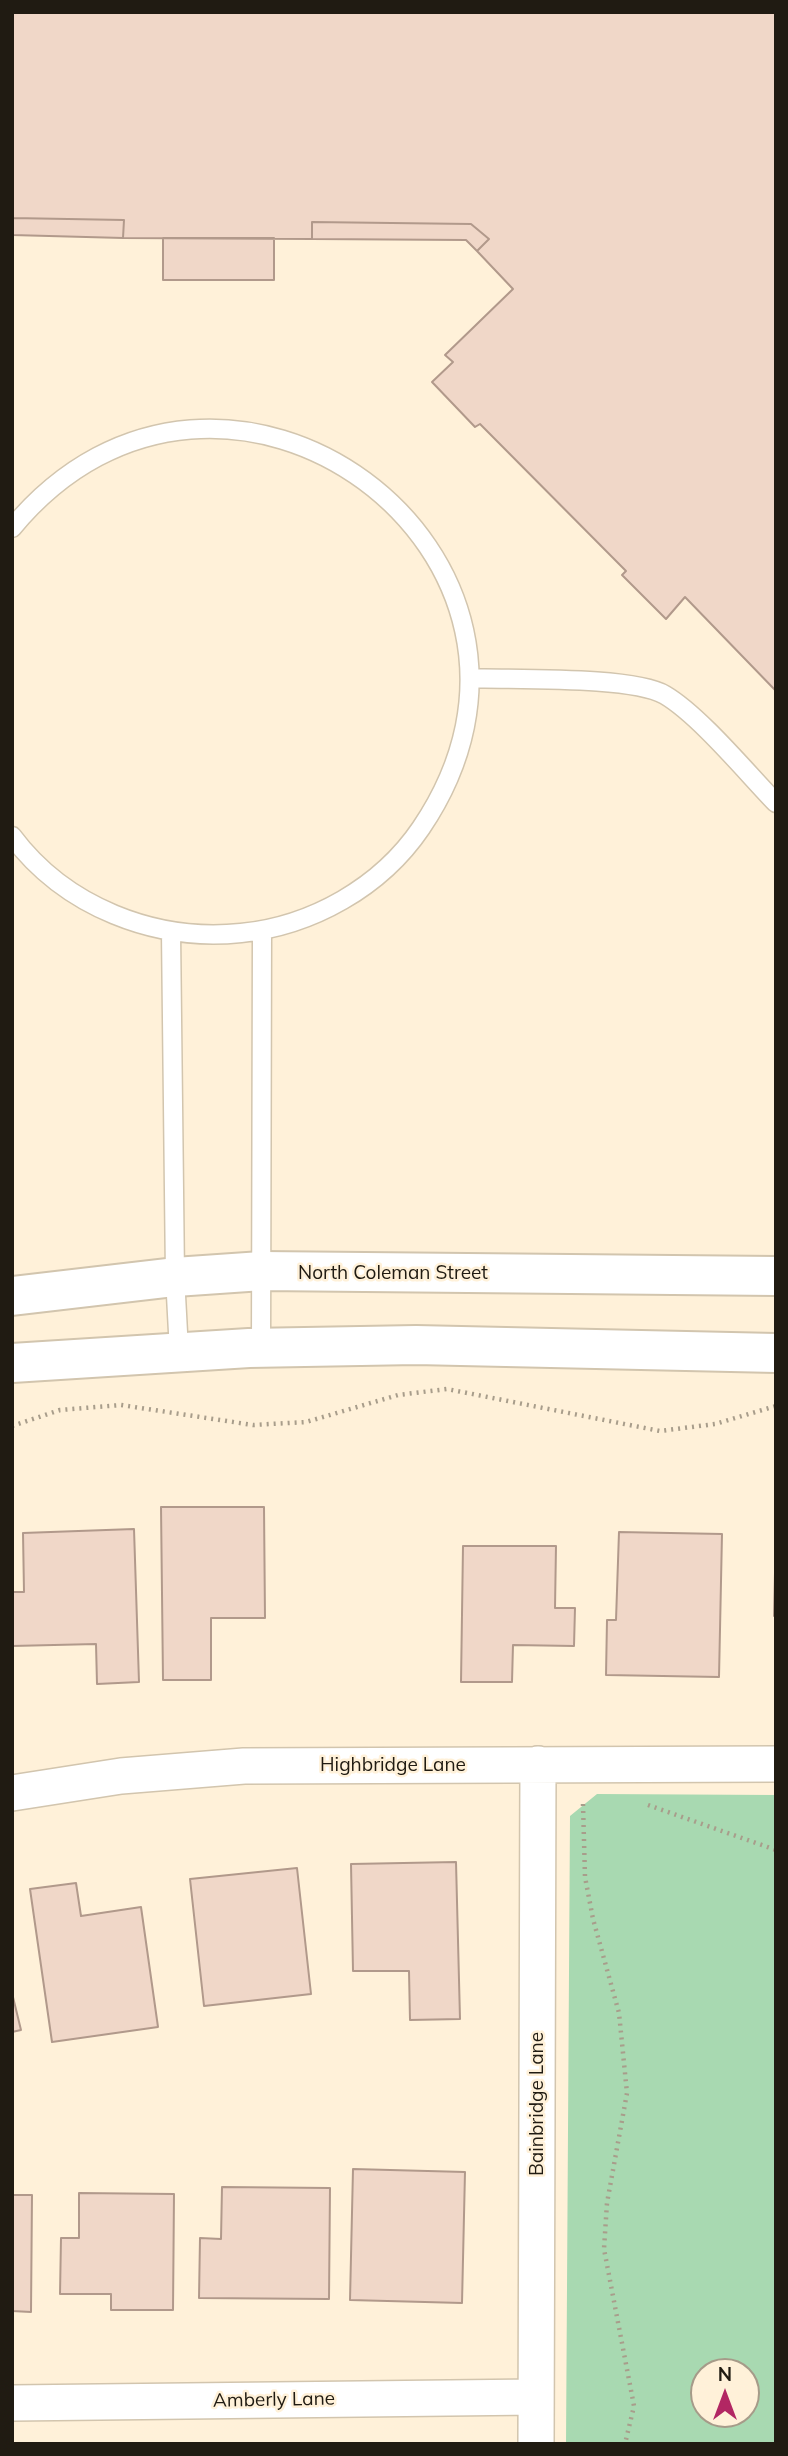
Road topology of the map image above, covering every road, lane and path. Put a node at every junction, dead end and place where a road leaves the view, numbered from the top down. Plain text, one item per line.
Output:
1 (12, 528) edge
2 (470, 678) junction
3 (776, 803) edge
4 (12, 836) edge
5 (261, 931) junction
6 (171, 932) junction
7 (261, 1271) junction
8 (776, 1276) edge
9 (175, 1278) junction
10 (12, 1296) edge
11 (261, 1348) junction
12 (179, 1351) junction
13 (776, 1353) edge
14 (12, 1363) edge
15 (776, 1406) edge
16 (12, 1426) edge
17 (538, 1764) junction
18 (776, 1765) edge
19 (12, 1793) edge
20 (597, 1804) dead end
21 (637, 1805) dead end
22 (776, 1850) edge
23 (536, 2397) junction
24 (12, 2403) edge
25 (536, 2444) edge
26 (625, 2444) edge

1 - 2 lane
2 - 3 lane
2 - 5 lane
4 - 6 lane
5 - 6 lane
5 - 7 lane
6 - 9 lane
7 - 8 street, North Coleman Street
7 - 9 street, North Coleman Street
7 - 11 lane
9 - 10 street, North Coleman Street
9 - 12 lane
11 - 12 street
11 - 13 street
12 - 14 street
15 - 16 path
17 - 18 street, Highbridge Lane
17 - 19 street, Highbridge Lane
17 - 23 street, Bainbridge Lane
20 - 26 path
21 - 22 path
23 - 24 street, Amberly Lane
23 - 25 street, Bainbridge Lane

